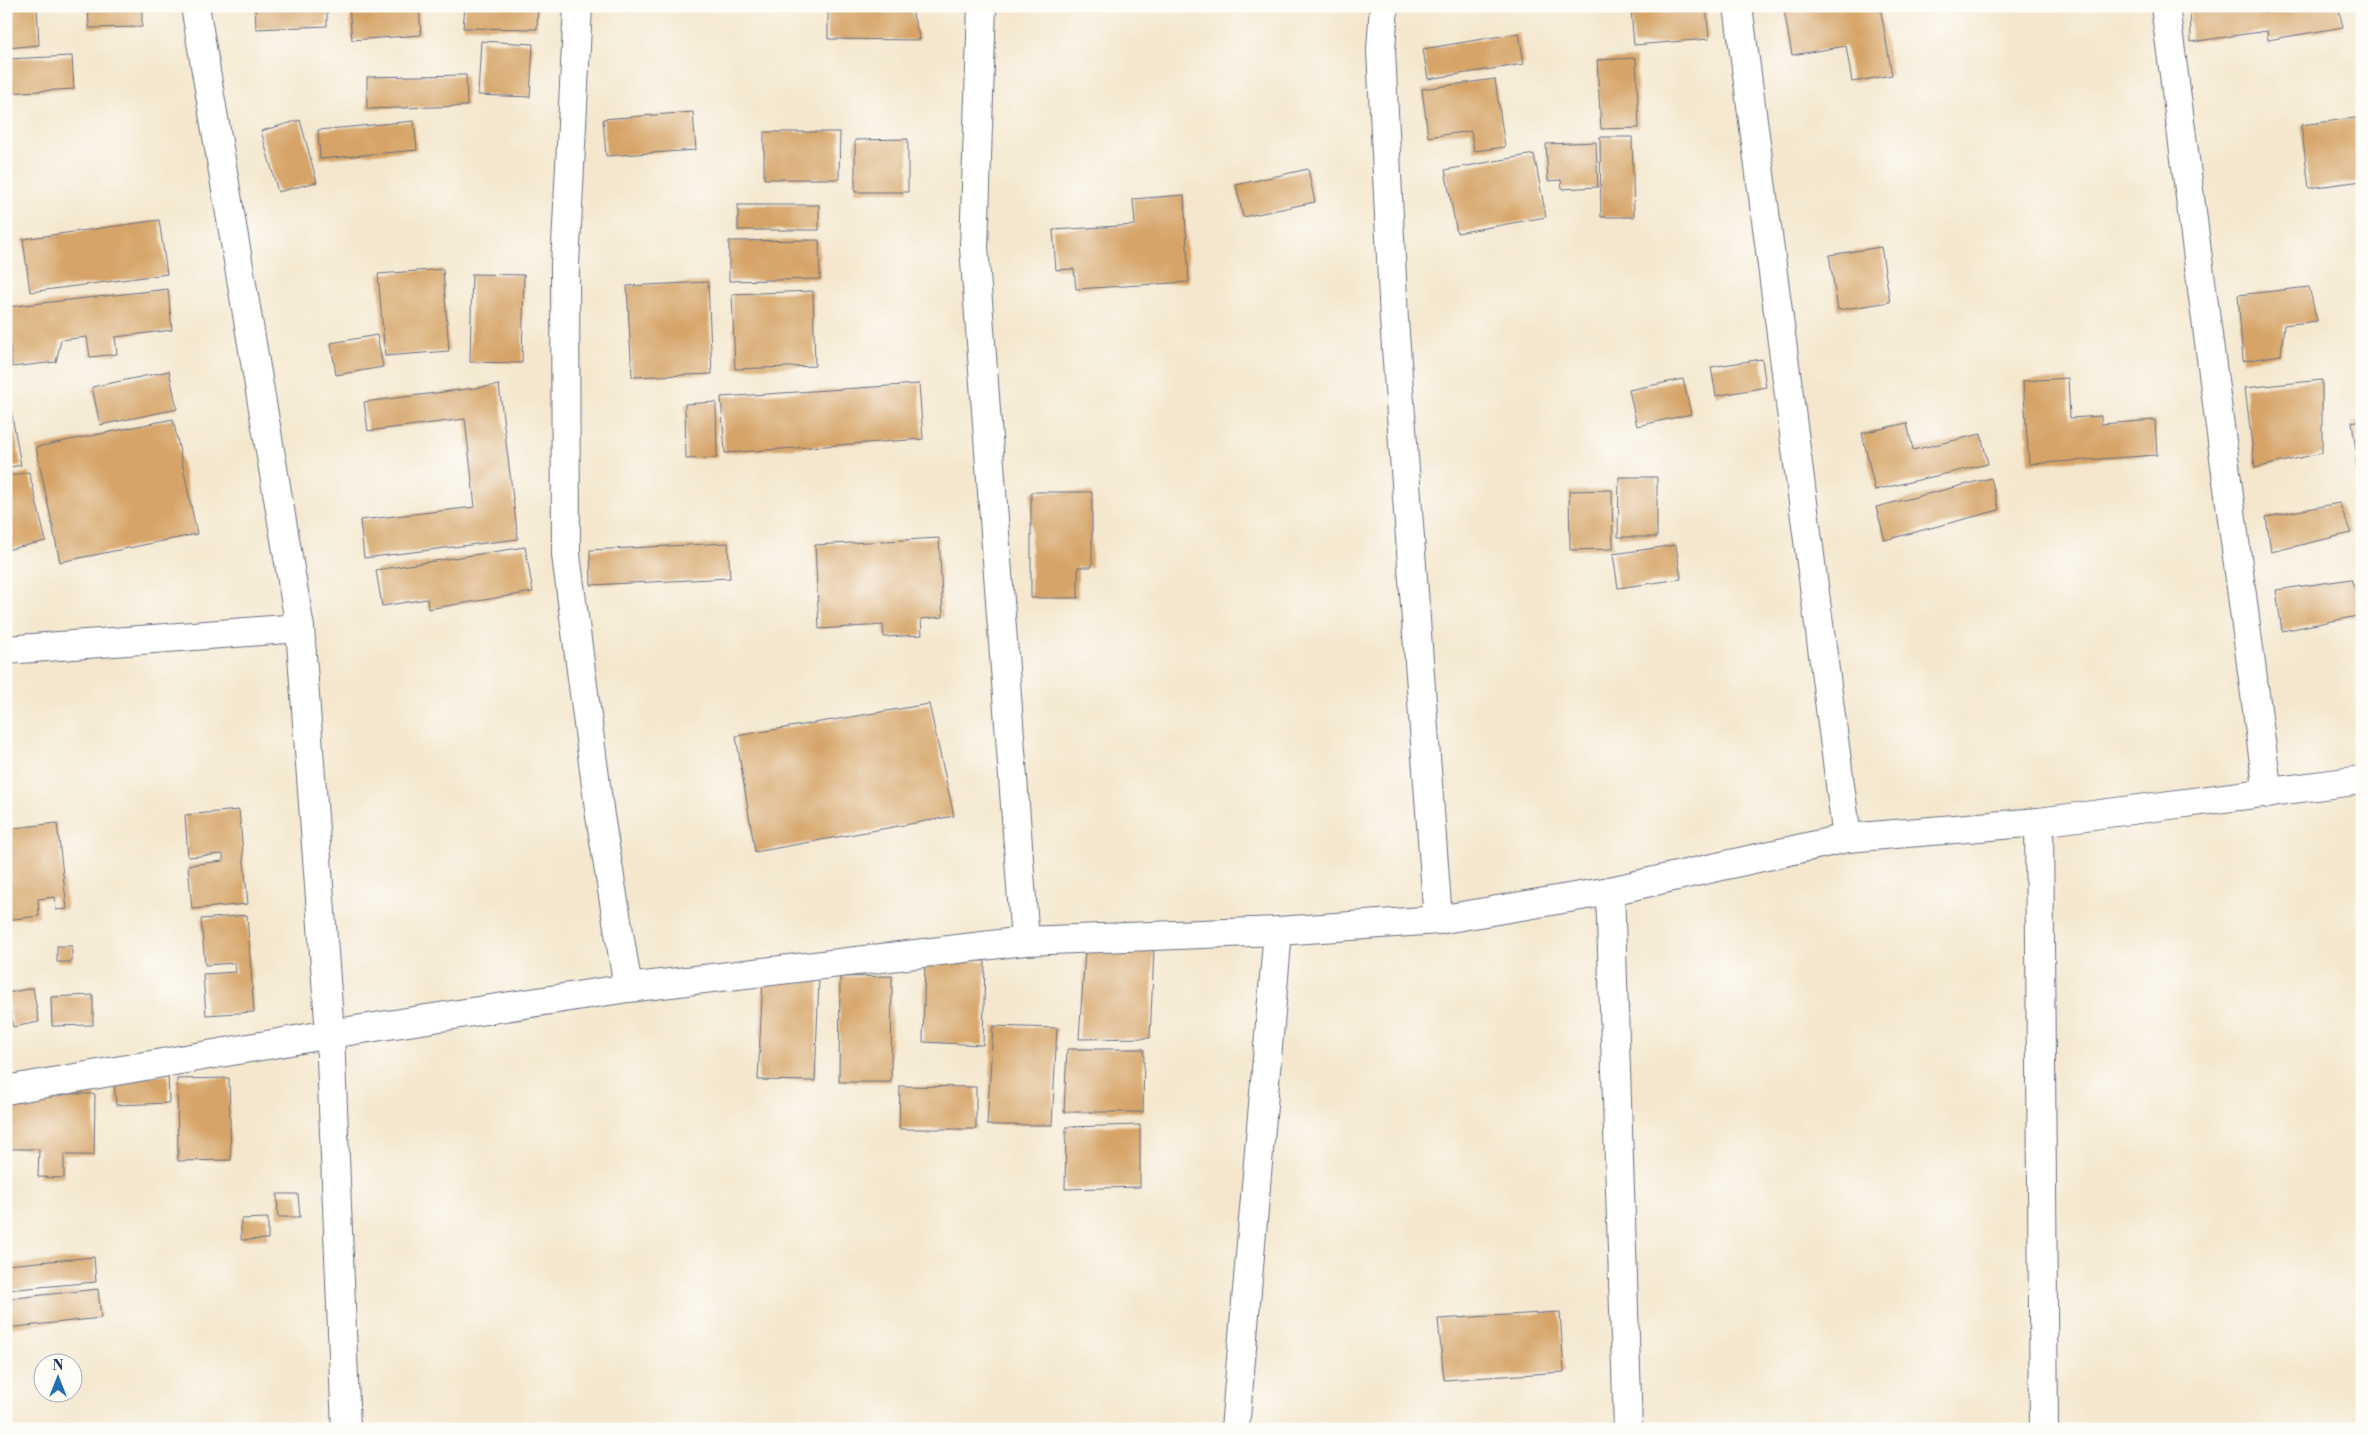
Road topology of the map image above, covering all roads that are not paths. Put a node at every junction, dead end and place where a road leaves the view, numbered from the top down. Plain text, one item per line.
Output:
1 (195, 6) edge
2 (578, 6) edge
3 (982, 6) edge
4 (1384, 6) edge
5 (1738, 6) edge
6 (2165, 6) edge
7 (300, 628) junction
8 (6, 650) edge
9 (2362, 780) edge
10 (2268, 794) junction
11 (2039, 822) junction
12 (1847, 838) junction
13 (1610, 891) junction
14 (1438, 920) junction
15 (1278, 931) junction
16 (1025, 941) junction
17 (628, 988) junction
18 (330, 1034) junction
19 (6, 1090) edge
20 (346, 1429) edge
21 (1235, 1429) edge
22 (1628, 1429) edge
23 (2044, 1429) edge

1 - 7 street
2 - 17 street
3 - 16 street
4 - 14 street
5 - 12 street
6 - 10 street
7 - 8 street
7 - 18 street
9 - 10 street
10 - 11 street
11 - 12 street
11 - 23 street
12 - 13 street
13 - 14 street
13 - 22 street
14 - 15 street
15 - 16 street
15 - 21 street
16 - 17 street
17 - 18 street
18 - 19 street
18 - 20 street

